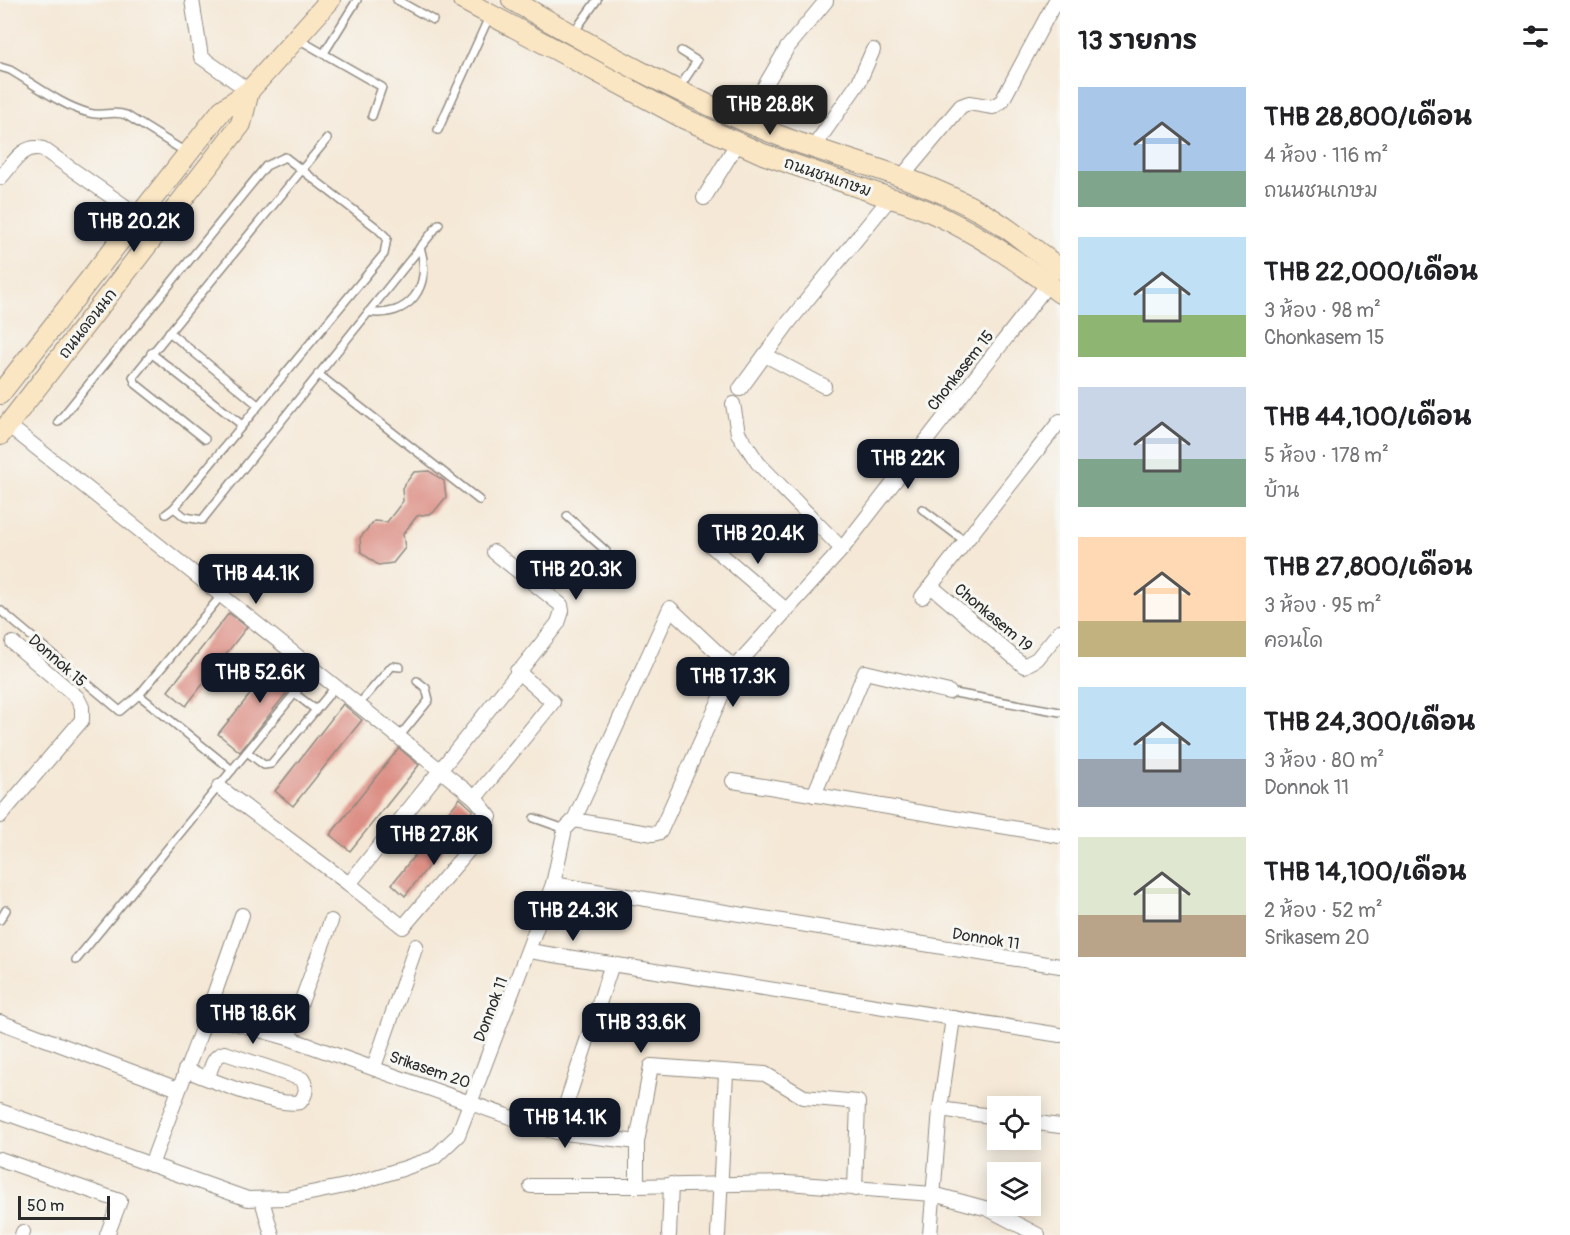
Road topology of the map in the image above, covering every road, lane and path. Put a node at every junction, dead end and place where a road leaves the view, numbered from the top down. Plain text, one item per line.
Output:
1 (192, 0) edge
2 (330, 0) edge
3 (357, 0) edge
4 (398, 0) edge
5 (463, 0) edge
6 (512, 0) edge
7 (597, 0) edge
8 (1056, 0) edge
9 (826, 1) edge
10 (490, 14) junction
11 (433, 20) dead end
12 (572, 34) junction
13 (296, 38) junction
14 (873, 50) dead end
15 (681, 51) dead end
16 (324, 53) junction
17 (0, 68) edge
18 (678, 90) junction
19 (249, 91) junction
20 (372, 116) dead end
21 (745, 120) junction
22 (438, 130) dead end
23 (327, 139) dead end
24 (738, 142) junction
25 (813, 148) junction
26 (188, 154) junction
27 (302, 167) junction
28 (0, 178) edge
29 (900, 179) junction
30 (704, 198) dead end
31 (890, 198) junction
32 (139, 216) junction
33 (439, 224) dead end
34 (420, 247) junction
35 (1056, 282) edge
36 (368, 312) junction
37 (169, 332) junction
38 (151, 353) junction
39 (765, 355) junction
40 (318, 374) junction
41 (824, 386) dead end
42 (740, 389) dead end
43 (0, 394) edge
44 (733, 404) dead end
45 (258, 405) junction
46 (1060, 421) edge
47 (57, 422) dead end
48 (242, 425) junction
49 (4, 430) edge
50 (206, 439) dead end
51 (478, 500) dead end
52 (174, 508) junction
53 (922, 509) dead end
54 (166, 514) dead end
55 (567, 516) dead end
56 (966, 542) junction
57 (709, 544) dead end
58 (842, 549) junction
59 (606, 551) dead end
60 (494, 552) dead end
61 (931, 586) junction
62 (220, 597) junction
63 (922, 597) dead end
64 (0, 610) edge
65 (786, 610) junction
66 (1060, 632) edge
67 (13, 643) dead end
68 (400, 667) dead end
69 (734, 668) junction
70 (314, 670) junction
71 (517, 671) junction
72 (417, 681) dead end
73 (336, 686) junction
74 (949, 692) joint
75 (294, 693) junction
76 (140, 695) junction
77 (359, 704) junction
78 (316, 710) junction
79 (1060, 712) edge
80 (399, 737) junction
81 (248, 752) junction
82 (232, 770) junction
83 (438, 770) junction
84 (732, 781) dead end
85 (219, 787) junction
86 (814, 795) junction
87 (475, 798) junction
88 (0, 816) edge
89 (534, 818) dead end
90 (570, 824) junction
91 (1060, 836) edge
92 (349, 884) junction
93 (553, 884) junction
94 (6, 910) dead end
95 (242, 915) dead end
96 (0, 920) edge
97 (331, 921) dead end
98 (416, 946) dead end
99 (529, 951) junction
100 (76, 960) dead end
101 (612, 964) junction
102 (1060, 966) edge
103 (207, 1015) junction
104 (953, 1018) junction
105 (0, 1022) edge
106 (1060, 1035) edge
107 (288, 1038) junction
108 (374, 1067) junction
109 (185, 1070) junction
110 (726, 1073) junction
111 (208, 1078) junction
112 (178, 1089) junction
113 (472, 1102) junction
114 (940, 1109) junction
115 (0, 1111) edge
116 (987, 1115) edge
117 (1041, 1123) edge
118 (1060, 1126) edge
119 (557, 1132) junction
120 (637, 1142) junction
121 (0, 1159) edge
122 (151, 1165) junction
123 (670, 1184) junction
124 (722, 1184) junction
125 (531, 1186) dead end
126 (637, 1186) junction
127 (855, 1189) junction
128 (933, 1194) junction
129 (262, 1200) junction
130 (107, 1235) edge
131 (272, 1235) edge
132 (669, 1235) edge
133 (718, 1235) edge
134 (930, 1235) edge
135 (1038, 1235) edge

1 - 19 street
2 - 13 main road, ถนนดอนนก
3 - 16 lane
4 - 11 lane
5 - 10 main road, ถนนชนเกษม
6 - 12 main road, ถนนชนเกษม
7 - 12 lane
8 - 29 street
9 - 21 street
10 - 22 lane
10 - 24 main road, ถนนชนเกษม
12 - 18 main road, ถนนชนเกษม
13 - 16 lane
13 - 19 main road, ถนนดอนนก
14 - 25 street
15 - 18 lane
16 - 20 lane
17 - 26 lane
18 - 21 main road, ถนนชนเกษม
19 - 26 main road, ถนนดอนนก
19 - 49 main road, ถนนดอนนก
21 - 25 main road, ถนนชนเกษม
23 - 27 lane
24 - 30 street
24 - 31 main road, ถนนชนเกษม
25 - 29 main road, ถนนชนเกษม
26 - 32 main road, ถนนดอนนก
27 - 37 lane
27 - 45 lane
27 - 47 lane
28 - 32 street
29 - 35 main road, ถนนชนเกษม
31 - 35 main road, ถนนชนเกษม
31 - 39 street
32 - 43 main road, ถนนดอนนก
33 - 34 lane
34 - 36 lane
34 - 36 lane
35 - 58 street, Chonkasem 15
36 - 40 lane
37 - 38 lane
37 - 45 lane
38 - 48 lane
38 - 50 lane
39 - 41 street
39 - 42 street
40 - 51 lane
40 - 52 lane
44 - 58 street
45 - 48 lane
46 - 56 street
48 - 52 lane
49 - 62 street
52 - 54 lane
53 - 56 lane
55 - 59 lane
56 - 61 street
57 - 65 street
58 - 65 street, Chonkasem 15
60 - 71 street
61 - 63 street
61 - 66 street, Chonkasem 19
62 - 70 street
62 - 76 lane
64 - 76 lane
65 - 69 street, Chonkasem 15
67 - 88 street, Donnok 15
68 - 77 lane
69 - 90 street, Chonkasem 15
69 - 90 street
70 - 73 street
70 - 75 lane
71 - 83 street
71 - 87 street
72 - 80 lane
73 - 77 street
73 - 78 lane
74 - 79 lane
74 - 86 street
75 - 78 lane
75 - 81 lane
76 - 82 lane
77 - 80 street
78 - 81 lane
80 - 83 street
81 - 82 lane
82 - 85 lane
83 - 87 street
83 - 92 street
84 - 86 street
85 - 92 street
85 - 100 lane
86 - 91 street
87 - 92 street
89 - 90 lane
90 - 93 street
93 - 99 street, Donnok 11
93 - 102 street, Donnok 11
94 - 96 lane
95 - 103 street
97 - 107 street
98 - 108 street
99 - 101 street
99 - 113 street, Donnok 11
101 - 104 street
101 - 119 street
103 - 107 street, Srikasem 20
103 - 109 street
104 - 106 street
104 - 114 street
105 - 112 street
107 - 108 street, Srikasem 20
108 - 113 street, Srikasem 20
109 - 111 street
109 - 112 street
110 - 120 street
110 - 124 street
110 - 127 street
111 - 111 street
112 - 122 street
113 - 119 street, Srikasem 20
113 - 129 street, Donnok 11
114 - 116 street
114 - 128 street
115 - 122 street, Donnok 11
117 - 118 street
119 - 120 street, Srikasem 20
120 - 126 street
121 - 130 street
122 - 129 street, Donnok 11
123 - 124 street
123 - 126 street
123 - 132 street
124 - 127 street
124 - 133 street
125 - 126 street
127 - 128 street
128 - 134 street
128 - 135 street
129 - 131 street

